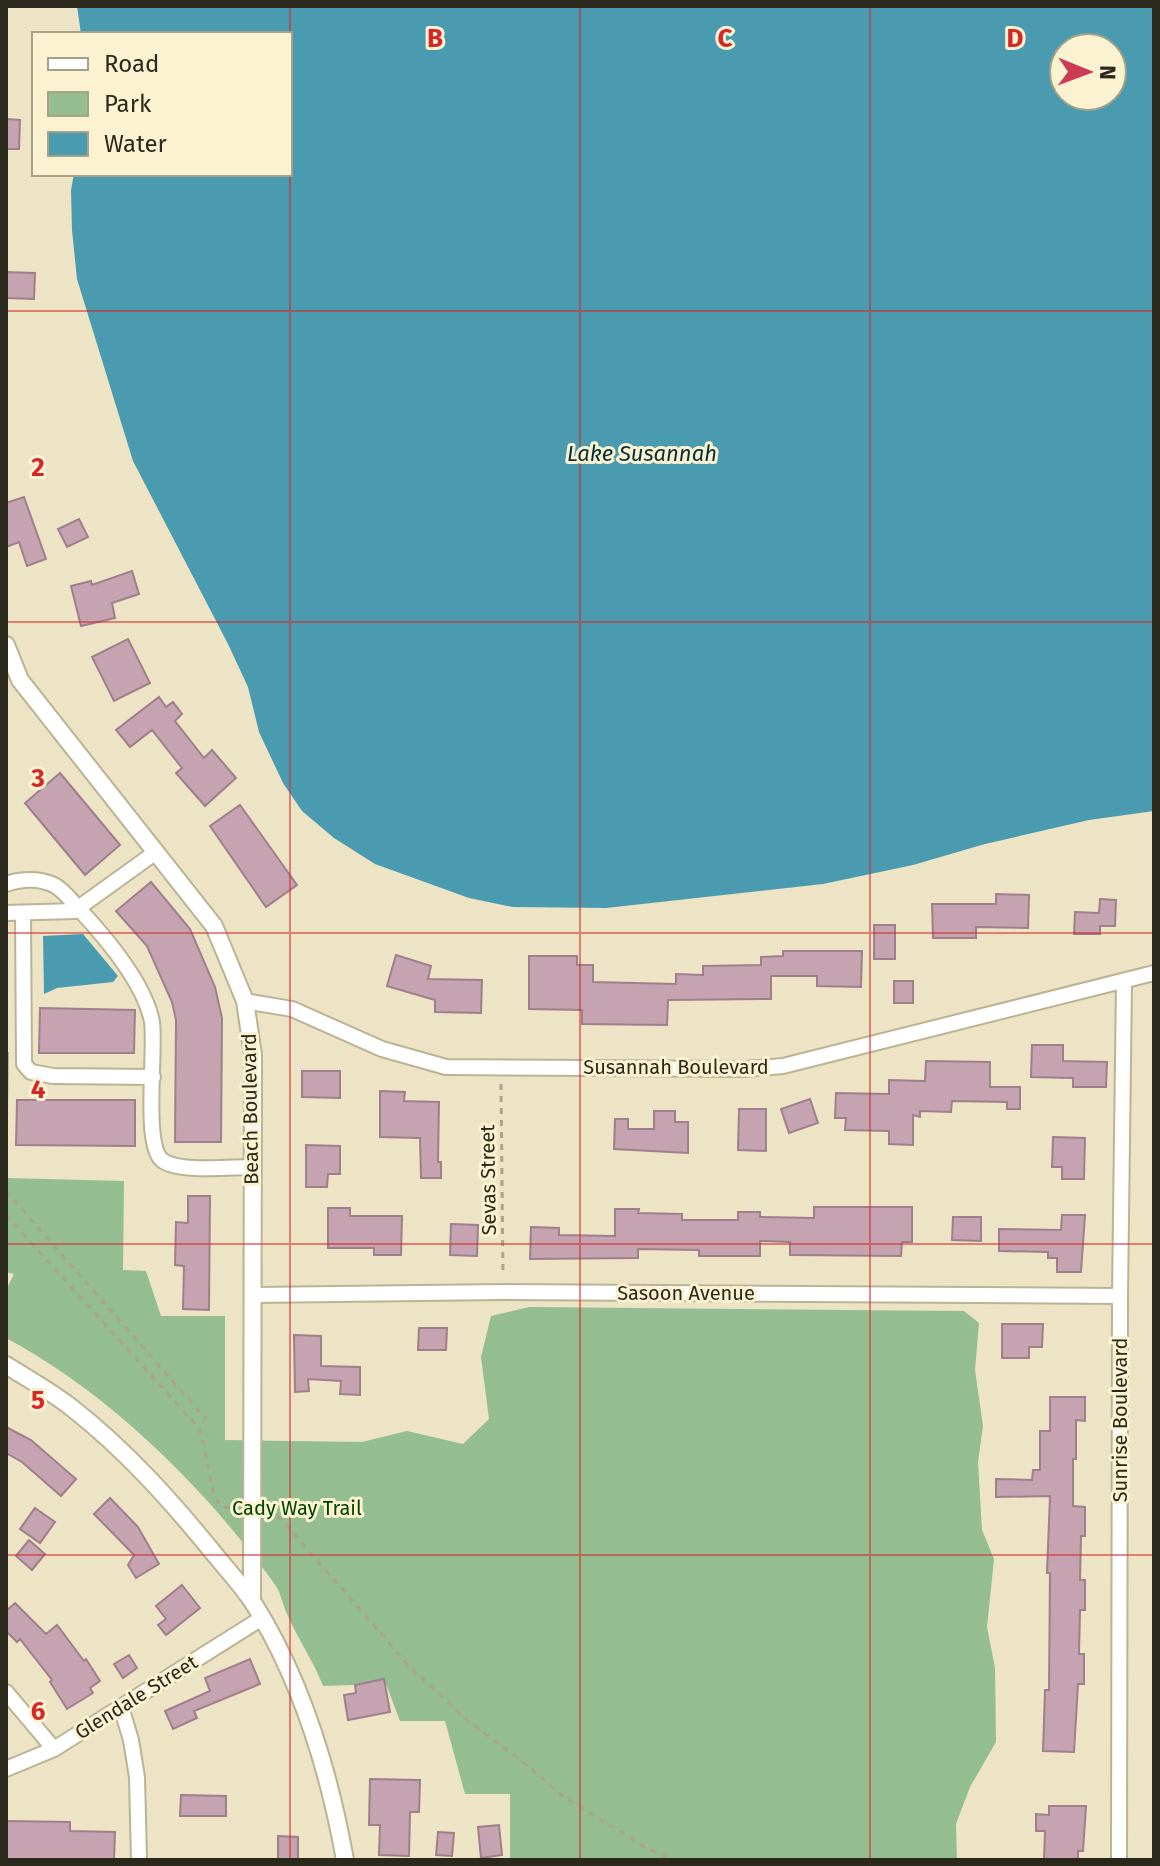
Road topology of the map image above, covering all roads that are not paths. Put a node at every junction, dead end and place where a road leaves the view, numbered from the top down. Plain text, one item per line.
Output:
1 (6, 645) edge
2 (13, 680) edge
3 (156, 852) junction
4 (6, 884) edge
5 (79, 909) junction
6 (6, 913) edge
7 (23, 913) junction
8 (1154, 973) edge
9 (1124, 981) junction
10 (245, 1001) junction
11 (153, 1077) junction
12 (252, 1167) junction
13 (252, 1295) junction
14 (1120, 1296) junction
15 (6, 1365) edge
16 (252, 1601) junction
17 (262, 1618) junction
18 (6, 1692) edge
19 (121, 1707) junction
20 (54, 1749) junction
21 (6, 1769) edge
22 (139, 1860) edge
23 (345, 1860) edge
24 (1119, 1860) edge

1 - 2 street, Beach Boulevard
2 - 3 street, Beach Boulevard
3 - 5 street
3 - 10 street, Beach Boulevard
4 - 5 street
5 - 7 street
5 - 11 street
6 - 7 street
7 - 11 street
8 - 9 street, Susannah Boulevard
9 - 10 street, Susannah Boulevard
9 - 14 street, Sunrise Boulevard
10 - 12 street, Beach Boulevard
11 - 12 street
12 - 13 street, Beach Boulevard
13 - 14 street, Sasoon Avenue
13 - 16 street, Beach Boulevard
14 - 24 street, Sunrise Boulevard
15 - 16 street
16 - 17 street
17 - 19 street, Glendale Street
17 - 23 street
18 - 20 street
19 - 20 street, Glendale Street
19 - 22 street
20 - 21 street, Glendale Street

